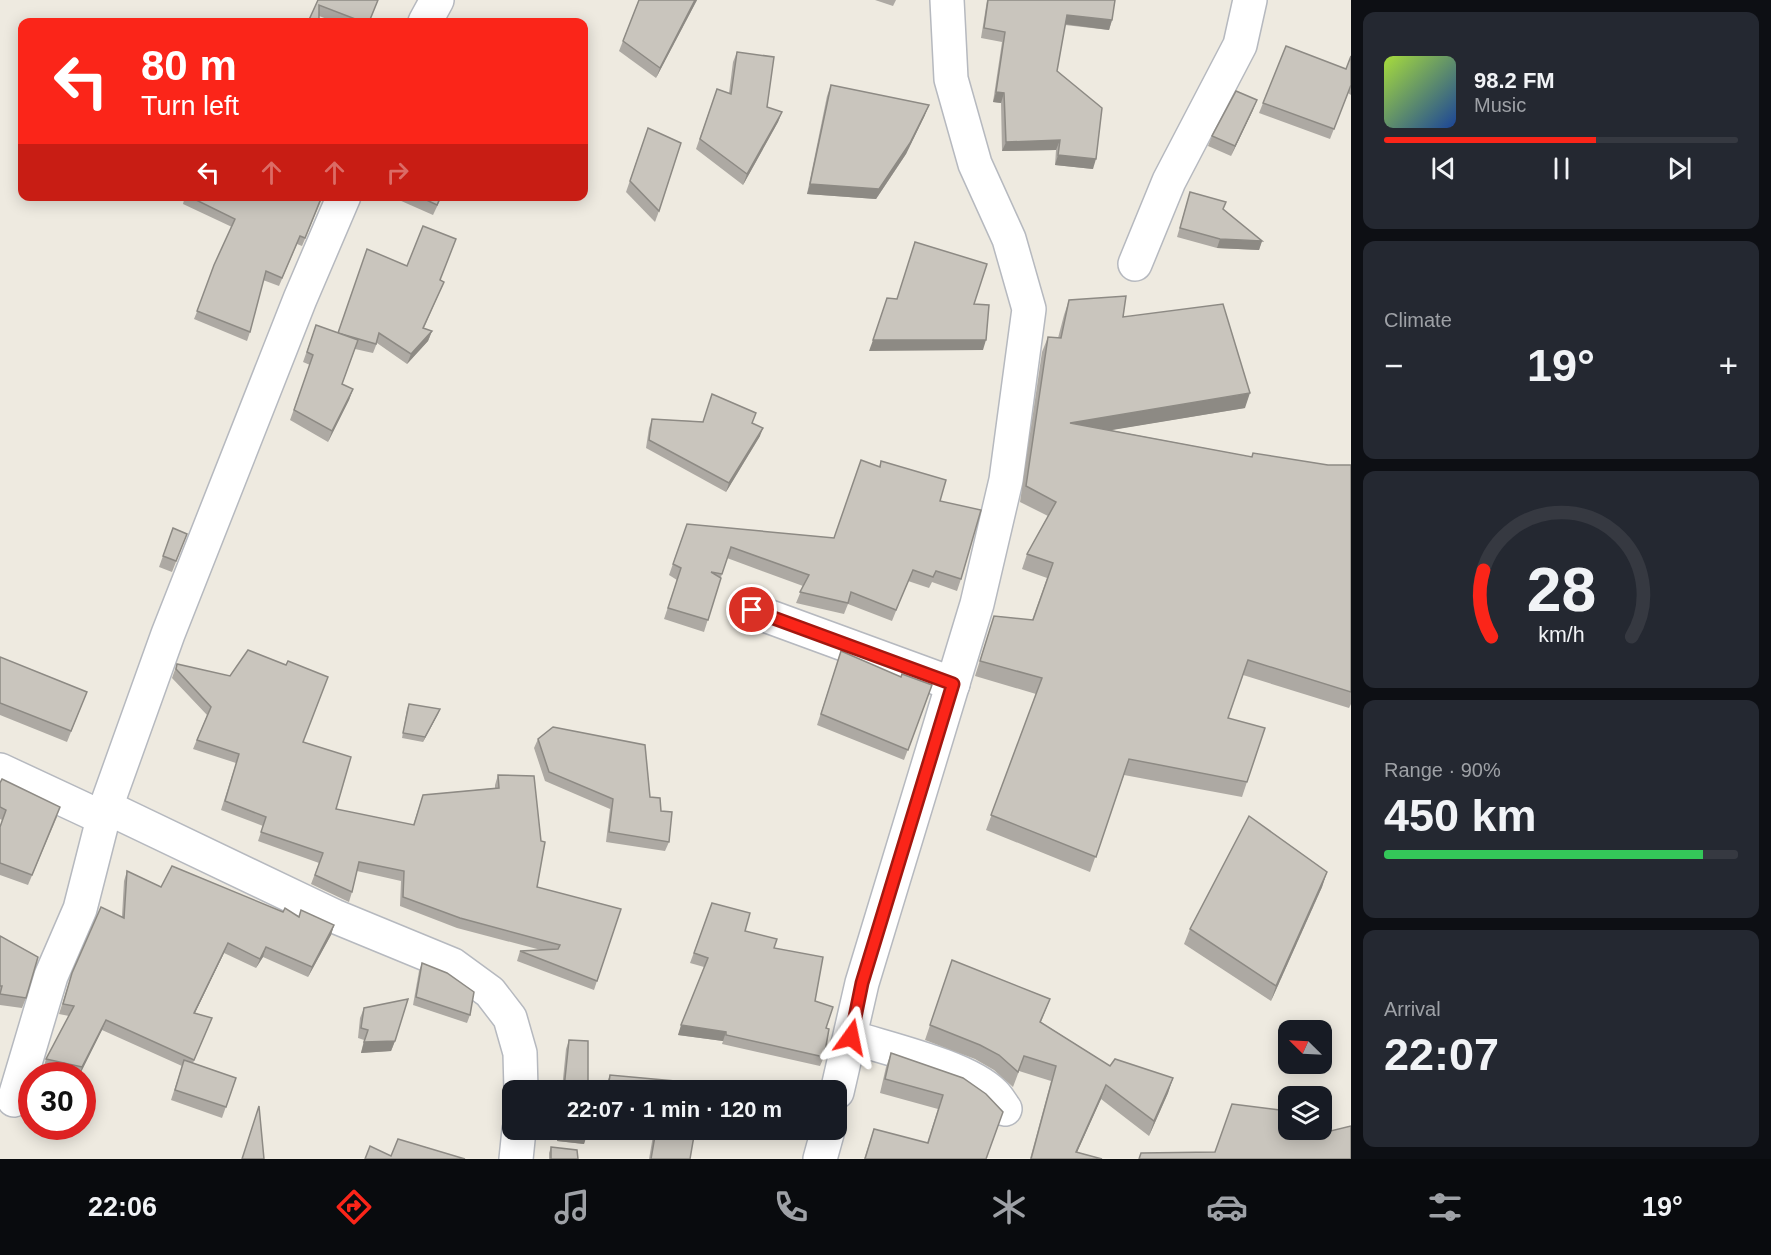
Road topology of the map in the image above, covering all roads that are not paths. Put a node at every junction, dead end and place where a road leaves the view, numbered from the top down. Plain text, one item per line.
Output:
1 (437, 0) edge
2 (947, 0) edge
3 (1250, 0) edge
4 (427, 18) edge
5 (342, 201) edge
6 (1135, 264) dead end
7 (752, 610) dead end
8 (953, 684) junction
9 (0, 770) edge
10 (104, 813) junction
11 (851, 1037) junction
12 (521, 1080) edge
13 (840, 1080) edge
14 (14, 1100) dead end
15 (1005, 1109) dead end
16 (518, 1140) edge
17 (825, 1140) edge
18 (516, 1159) edge
19 (820, 1159) edge

1 - 4 street
2 - 8 street
3 - 6 street
5 - 10 street
7 - 8 street
8 - 11 street
9 - 10 street
10 - 12 street
10 - 14 street
11 - 13 street
11 - 15 street
16 - 18 street
17 - 19 street

